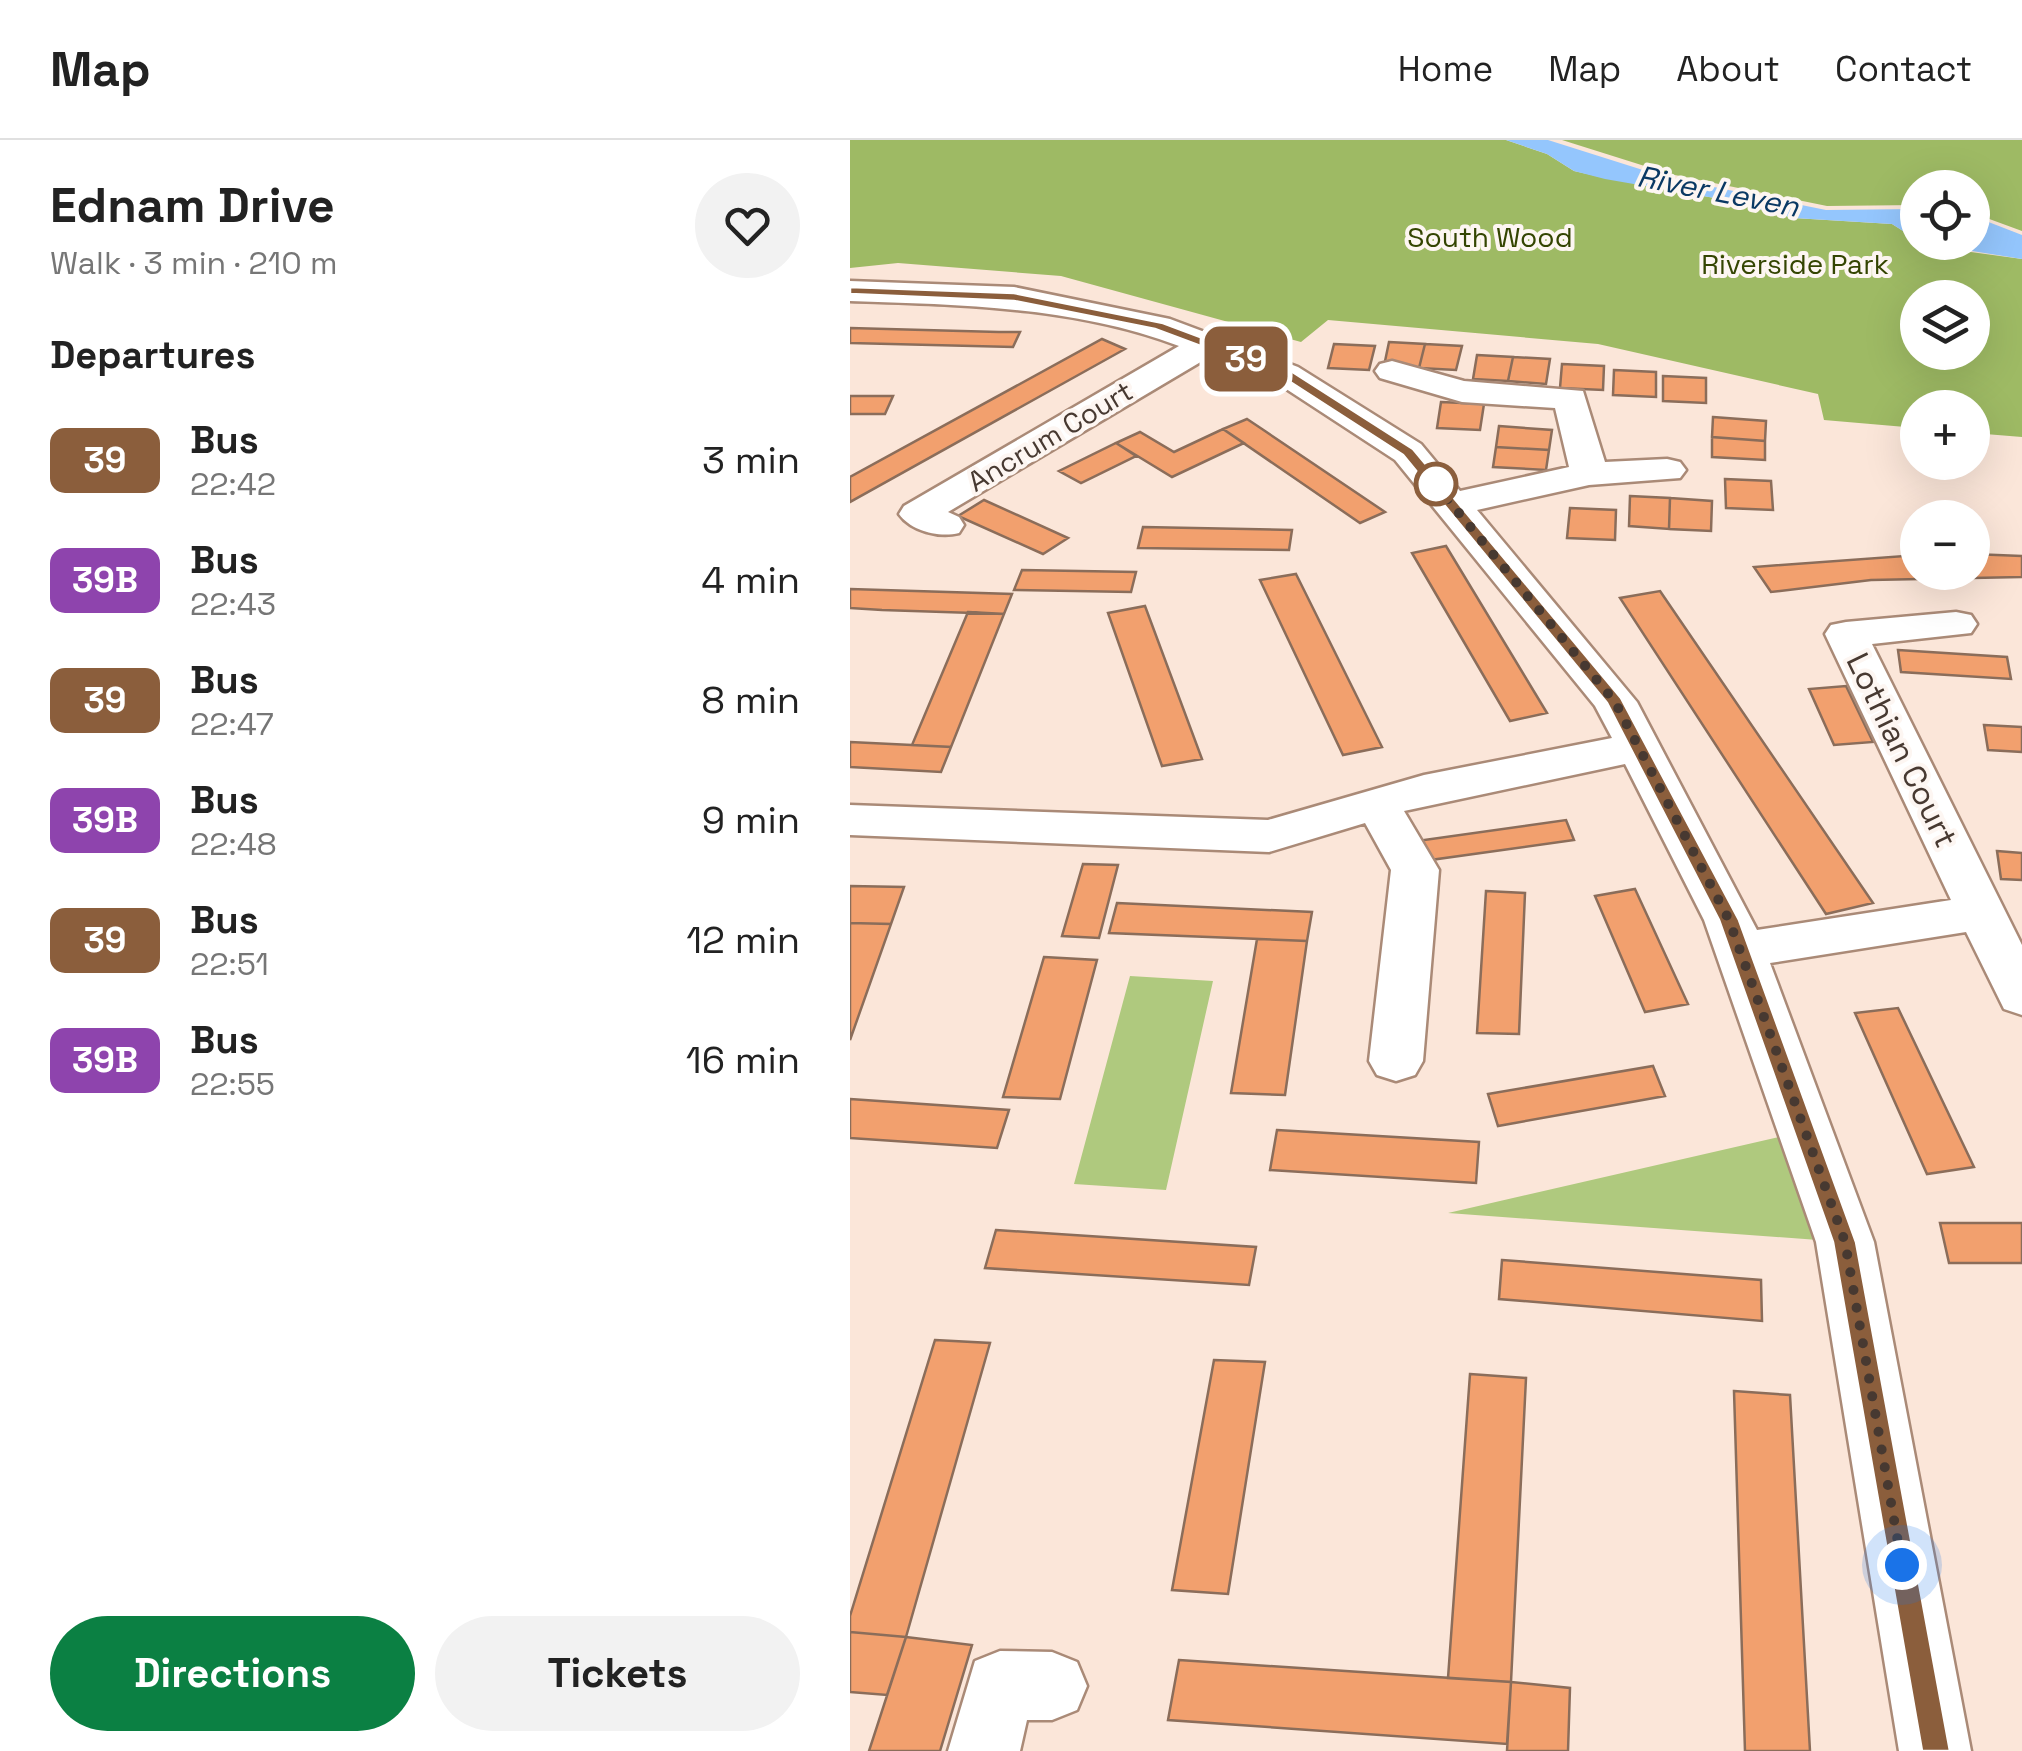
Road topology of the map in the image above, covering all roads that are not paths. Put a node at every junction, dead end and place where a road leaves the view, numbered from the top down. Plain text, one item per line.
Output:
1 (850, 291) edge
2 (1206, 344) junction
3 (1392, 371) dead end
4 (1667, 470) dead end
5 (1588, 474) junction
6 (1453, 504) junction
7 (945, 524) dead end
8 (1956, 624) dead end
9 (1639, 748) junction
10 (1378, 804) junction
11 (850, 820) edge
12 (1982, 913) junction
13 (1740, 950) junction
14 (2022, 996) edge
15 (1396, 1060) dead end
16 (1052, 1686) dead end
17 (984, 1751) edge
18 (1936, 1751) edge

1 - 2 street
2 - 6 street
2 - 7 street, Ancrum Court
3 - 5 street
4 - 5 street
5 - 6 street
6 - 9 street
8 - 12 street, Lothian Court
9 - 10 street
9 - 13 street
10 - 11 street
10 - 15 street
12 - 13 street
12 - 14 street, Lothian Court
13 - 18 street
16 - 17 street

